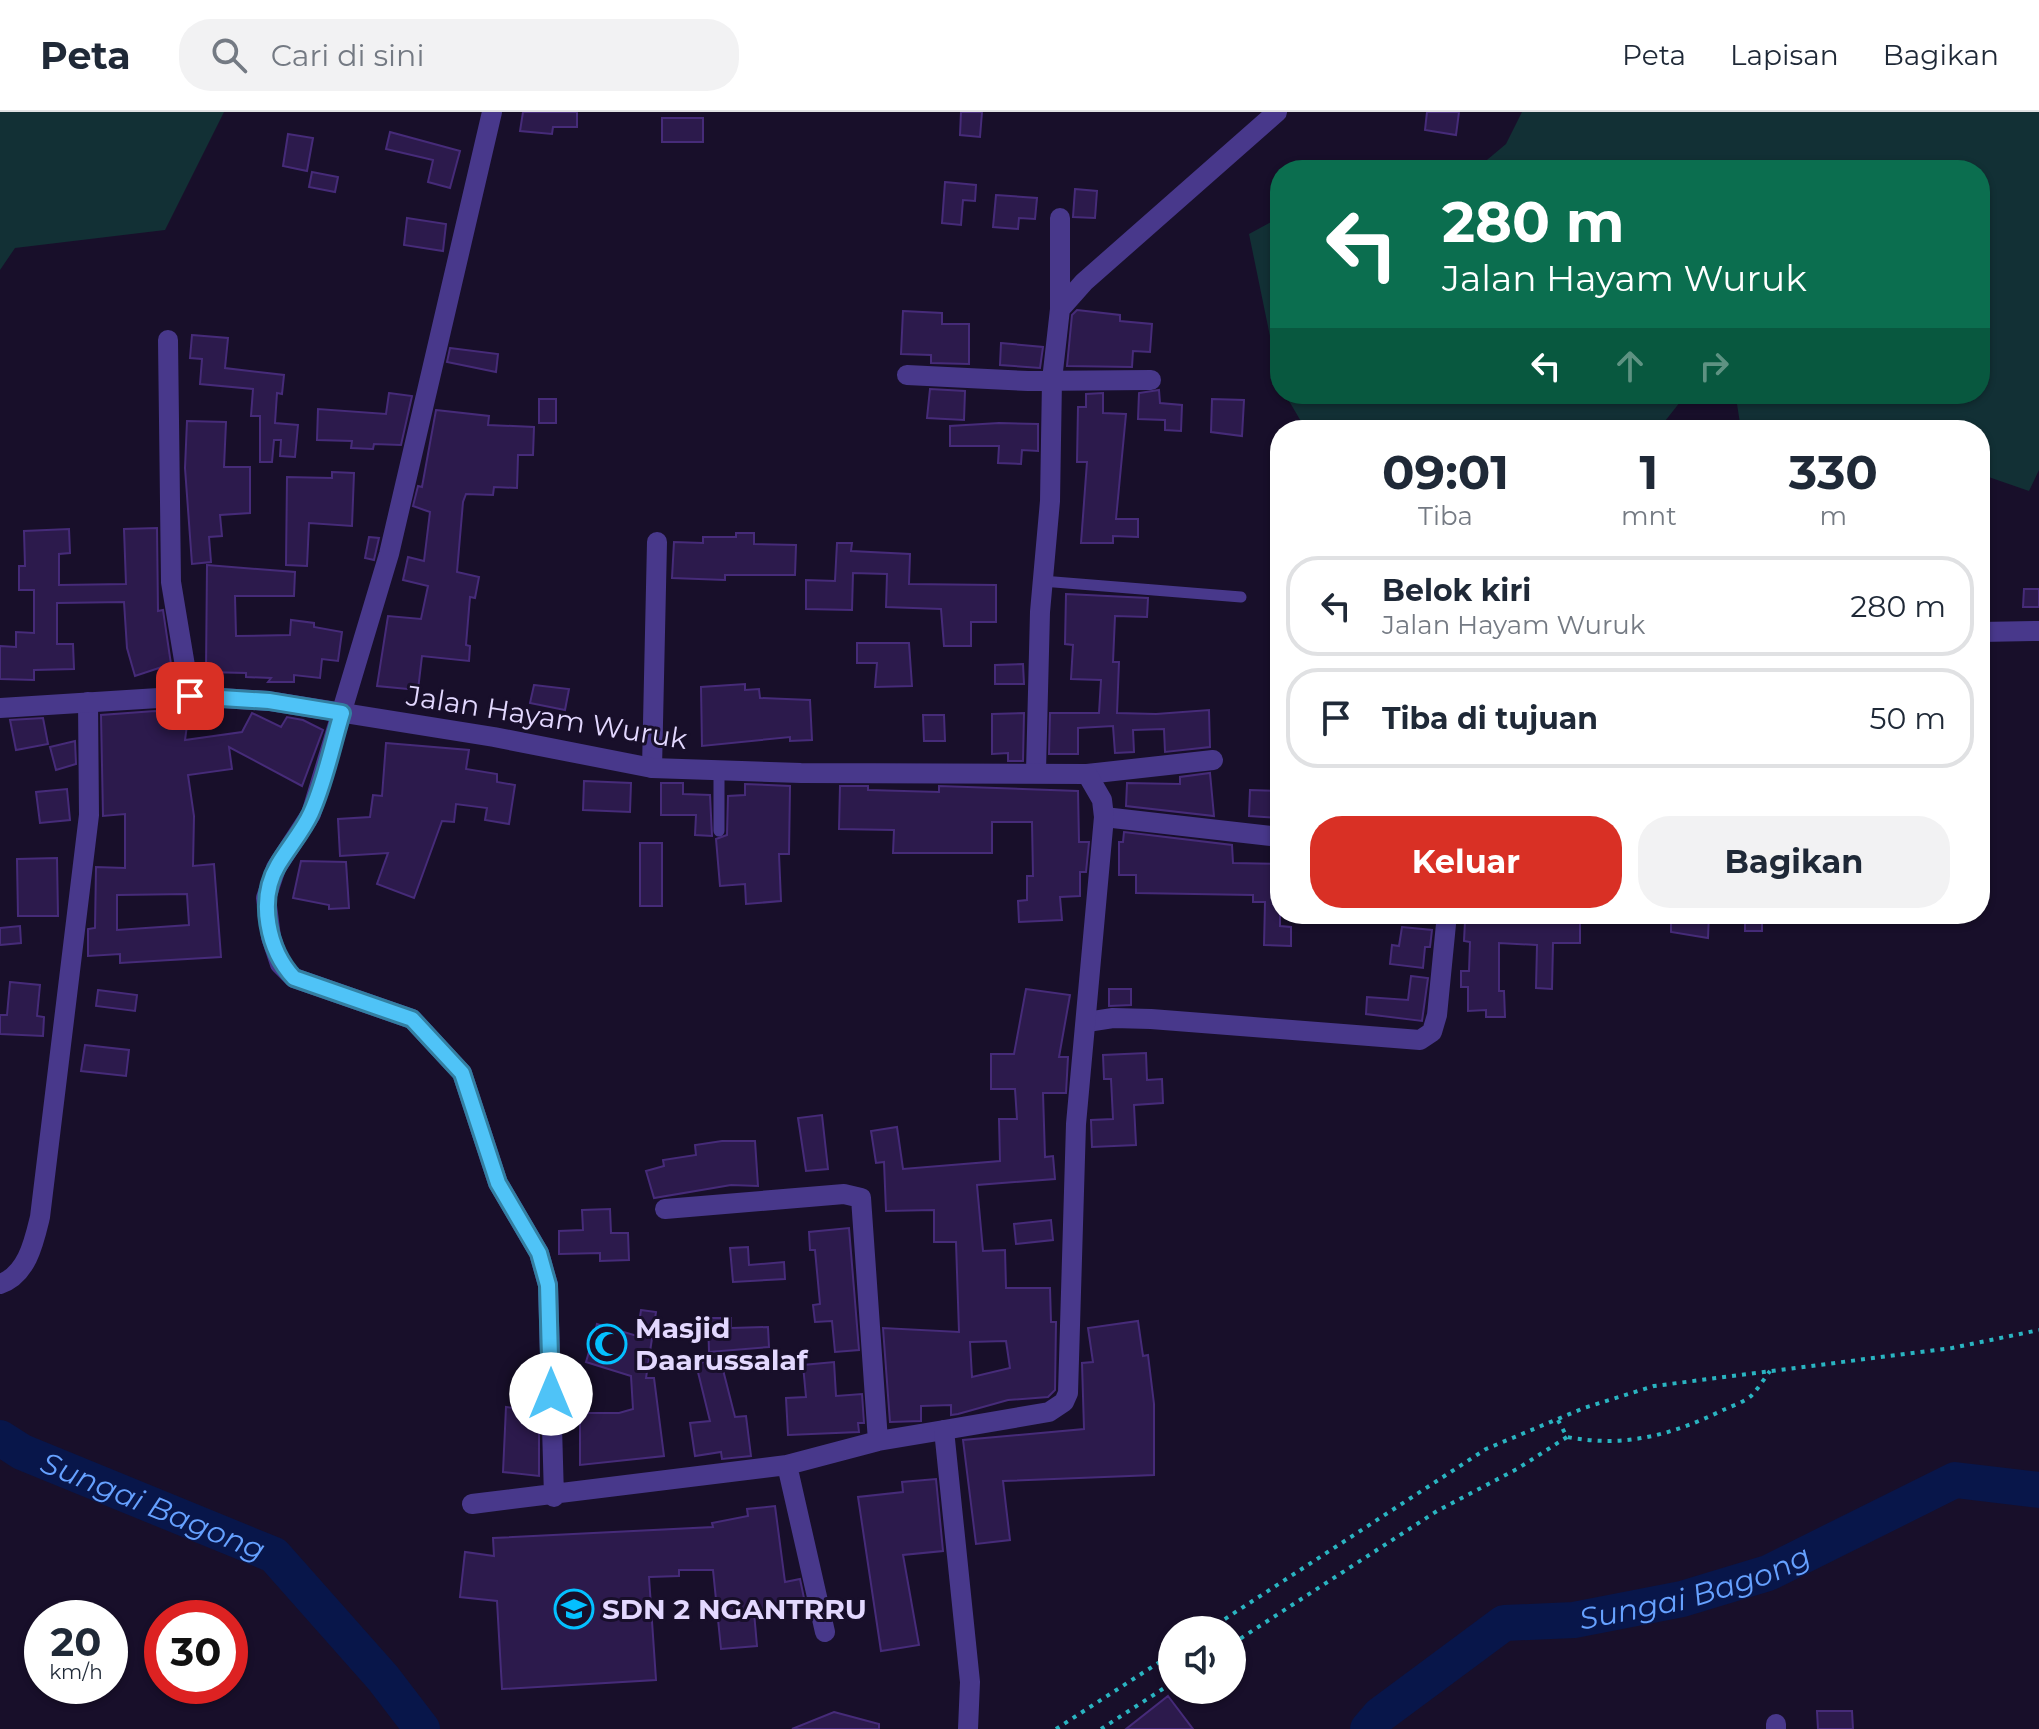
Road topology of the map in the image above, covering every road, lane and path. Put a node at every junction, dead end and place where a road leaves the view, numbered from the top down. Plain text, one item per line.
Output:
1 (492, 112) edge
2 (1277, 112) edge
3 (1060, 218) dead end
4 (1060, 309) junction
5 (168, 340) dead end
6 (907, 375) dead end
7 (1052, 380) junction
8 (1151, 380) dead end
9 (657, 542) dead end
10 (1042, 581) junction
11 (1241, 597) dead end
12 (2039, 631) edge
13 (1990, 632) edge
14 (190, 696) junction
15 (88, 702) junction
16 (0, 708) edge
17 (342, 713) junction
18 (1213, 760) dead end
19 (652, 768) junction
20 (719, 770) junction
21 (1036, 771) junction
22 (1087, 774) junction
23 (1104, 817) junction
24 (719, 831) dead end
25 (1270, 836) edge
26 (1446, 924) edge
27 (1087, 1022) junction
28 (665, 1209) dead end
29 (0, 1284) edge
30 (2039, 1330) edge
31 (1770, 1371) junction
32 (1558, 1420) junction
33 (944, 1430) junction
34 (1567, 1437) junction
35 (878, 1441) junction
36 (787, 1465) junction
37 (554, 1497) junction
38 (472, 1504) dead end
39 (1230, 1616) edge
40 (825, 1632) dead end
41 (1246, 1635) edge
42 (1158, 1663) edge
43 (1158, 1692) edge
44 (968, 1729) edge
45 (1056, 1729) edge
46 (1101, 1729) edge

1 - 17 street
2 - 4 street
3 - 4 street
4 - 7 street
5 - 14 street
6 - 7 street
7 - 8 street
7 - 10 street
9 - 19 street
10 - 11 lane
10 - 21 street
12 - 13 street
14 - 15 street, Jalan Hayam Wuruk
14 - 17 street, Jalan Hayam Wuruk
15 - 16 street, Jalan Hayam Wuruk
15 - 29 street
17 - 19 street, Jalan Hayam Wuruk
17 - 37 street
18 - 22 street, Jalan Hayam Wuruk
19 - 20 street, Jalan Hayam Wuruk
20 - 21 street, Jalan Hayam Wuruk
20 - 24 lane
21 - 22 street, Jalan Hayam Wuruk
22 - 23 street
23 - 25 street
23 - 27 street
26 - 27 street
27 - 33 street
28 - 35 street
30 - 31 path
31 - 32 path
31 - 34 path
32 - 34 path
32 - 39 path
33 - 35 street
33 - 44 street
34 - 41 path
35 - 36 street
36 - 37 street
36 - 40 street
37 - 38 street
42 - 45 path
43 - 46 path

